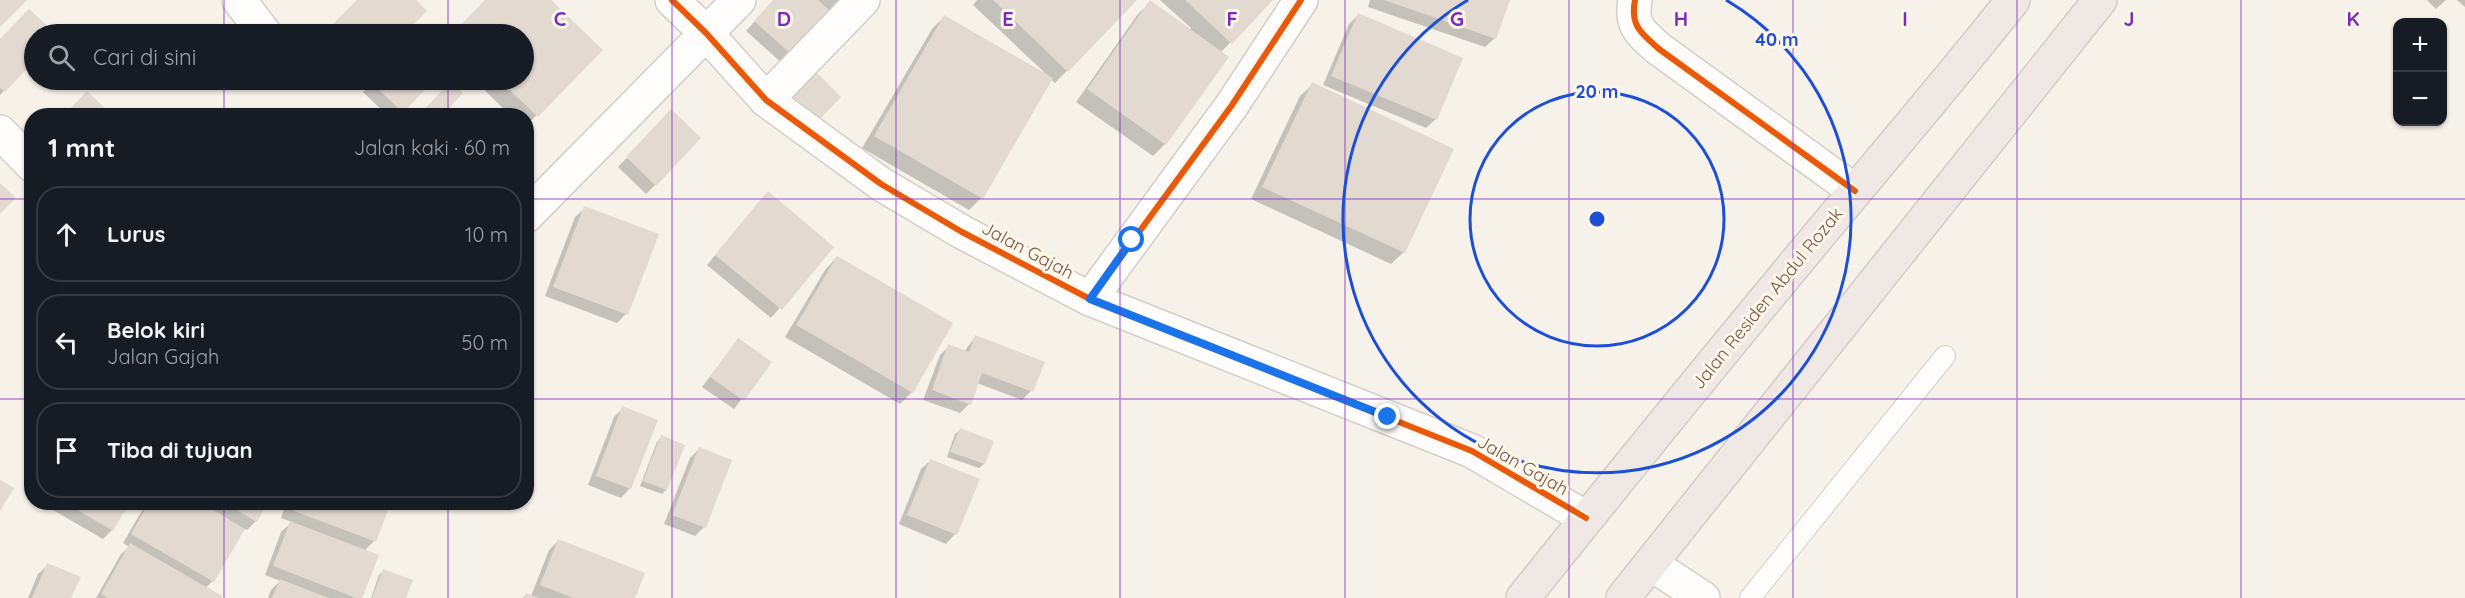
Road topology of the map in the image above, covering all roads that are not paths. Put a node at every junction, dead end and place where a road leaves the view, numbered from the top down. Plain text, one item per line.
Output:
1 (239, 0) edge
2 (672, 0) edge
3 (739, 0) edge
4 (862, 0) edge
5 (1301, 0) edge
6 (1635, 0) edge
7 (2013, 0) edge
8 (2100, 0) edge
9 (257, 24) edge
10 (706, 33) junction
11 (766, 100) junction
12 (0, 132) edge
13 (24, 157) edge
14 (1855, 191) junction
15 (534, 208) edge
16 (1090, 299) junction
17 (1945, 356) dead end
18 (1586, 518) junction
19 (1651, 564) junction
20 (1523, 598) edge
21 (1623, 598) edge
22 (1703, 598) edge
23 (1750, 598) edge

1 - 9 street
2 - 10 street, Jalan Gajah
3 - 10 street
4 - 11 street
5 - 16 street
6 - 14 street
7 - 14 highway, Jalan Residen Abdul Rozak
8 - 19 highway
10 - 11 street, Jalan Gajah
10 - 15 street
11 - 16 street, Jalan Gajah
12 - 13 street
14 - 18 highway, Jalan Residen Abdul Rozak
16 - 18 street, Jalan Gajah
17 - 23 lane
18 - 20 highway, Jalan Residen Abdul Rozak
19 - 21 highway
19 - 22 street

